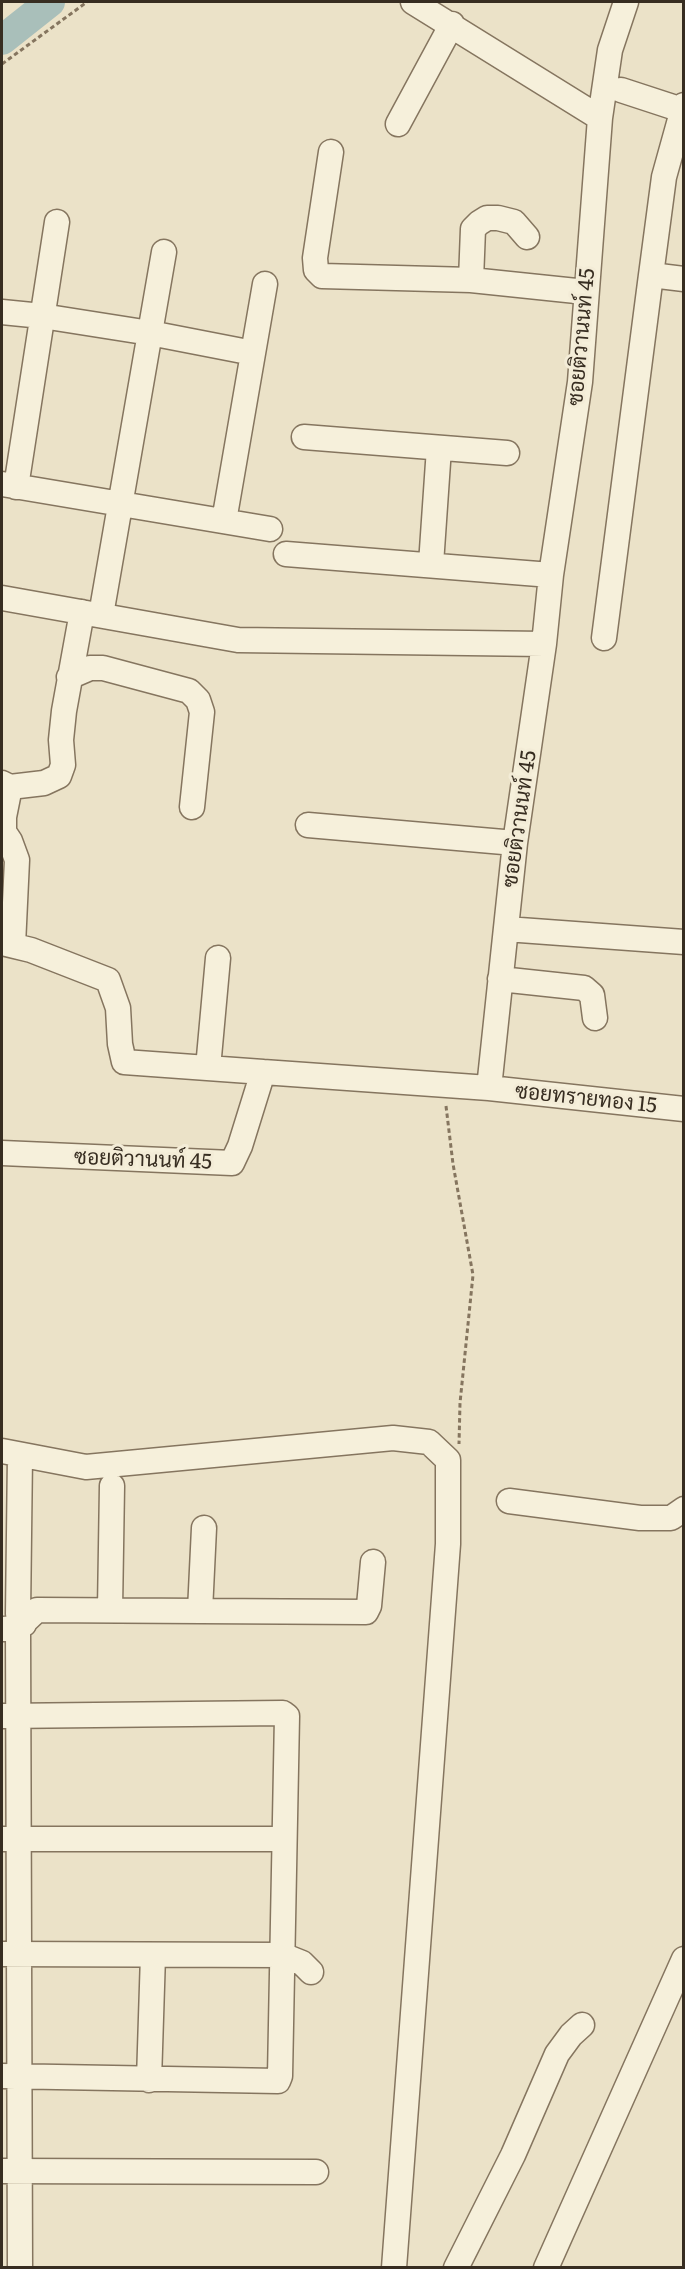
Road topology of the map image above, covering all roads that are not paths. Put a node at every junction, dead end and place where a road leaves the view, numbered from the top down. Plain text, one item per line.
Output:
1 (413, 2) edge
2 (626, 2) edge
3 (452, 24) junction
4 (621, 90) dead end
5 (683, 108) edge
6 (600, 118) junction
7 (398, 124) dead end
8 (332, 152) dead end
9 (674, 180) edge
10 (57, 222) dead end
11 (527, 237) dead end
12 (164, 252) dead end
13 (651, 275) junction
14 (684, 279) edge
15 (471, 280) junction
16 (265, 284) dead end
17 (586, 292) junction
18 (2, 312) edge
19 (42, 316) junction
20 (150, 333) junction
21 (253, 353) junction
22 (304, 437) dead end
23 (439, 448) junction
24 (507, 453) dead end
25 (9, 486) edge
26 (120, 504) junction
27 (224, 521) junction
28 (270, 529) dead end
29 (286, 554) dead end
30 (431, 564) junction
31 (551, 575) junction
32 (2, 598) edge
33 (91, 614) junction
34 (604, 638) dead end
35 (544, 644) junction
36 (69, 676) junction
37 (6, 785) edge
38 (192, 807) dead end
39 (308, 825) dead end
40 (515, 843) junction
41 (506, 928) junction
42 (684, 942) edge
43 (7, 944) edge
44 (218, 958) dead end
45 (500, 979) junction
46 (595, 1018) dead end
47 (208, 1068) junction
48 (263, 1072) junction
49 (489, 1088) junction
50 (684, 1109) edge
51 (2, 1153) edge
52 (11, 1453) edge
53 (112, 1486) dead end
54 (509, 1501) dead end
55 (684, 1509) edge
56 (204, 1528) dead end
57 (373, 1562) dead end
58 (110, 1609) junction
59 (200, 1611) junction
60 (14, 1627) edge
61 (10, 1716) edge
62 (10, 1839) edge
63 (284, 1839) junction
64 (10, 1954) edge
65 (153, 1955) junction
66 (282, 1956) junction
67 (684, 1959) edge
68 (311, 1972) dead end
69 (582, 2025) dead end
70 (10, 2076) edge
71 (149, 2080) junction
72 (10, 2171) edge
73 (316, 2172) dead end
74 (20, 2268) edge
75 (394, 2268) edge
76 (456, 2268) edge
77 (546, 2268) edge

1 - 3 street
2 - 6 street, ซอยติวานนท์ 45
3 - 6 street
3 - 7 street
4 - 5 street
5 - 9 street
6 - 17 street, ซอยติวานนท์ 45
8 - 15 street
9 - 13 street
10 - 19 street
11 - 15 street
12 - 20 street
13 - 14 street
13 - 34 street
15 - 17 street
16 - 21 street
17 - 31 street, ซอยติวานนท์ 45
18 - 19 street
19 - 20 street
19 - 25 street
20 - 21 street
20 - 26 street
21 - 27 street
22 - 23 street
23 - 24 street
23 - 30 street
25 - 26 street
26 - 27 street
26 - 33 street
27 - 28 street
29 - 30 street
30 - 31 street
31 - 35 street, ซอยติวานนท์ 45
32 - 33 street
33 - 35 street
33 - 36 street
35 - 40 street, ซอยติวานนท์ 45
36 - 37 street
36 - 38 street
37 - 43 street
39 - 40 street
40 - 41 street, ซอยติวานนท์ 45
41 - 42 street
41 - 45 street, ซอยติวานนท์ 45
43 - 47 street
44 - 47 street
45 - 46 street
45 - 49 street, ซอยติวานนท์ 45
47 - 48 street
48 - 49 street
48 - 51 street, ซอยติวานนท์ 45
49 - 50 street, ซอยทรายทอง 15
52 - 60 street
52 - 75 street
53 - 58 street
54 - 55 street
56 - 59 street
57 - 59 street
58 - 59 street
58 - 60 street
60 - 61 street
61 - 62 street
61 - 63 street
62 - 63 street
62 - 64 street
63 - 66 street
64 - 65 street
64 - 70 street
65 - 66 street
65 - 71 street
66 - 68 street
66 - 71 street
67 - 77 street
69 - 76 street
70 - 71 street
70 - 72 street
72 - 73 street
72 - 74 street

